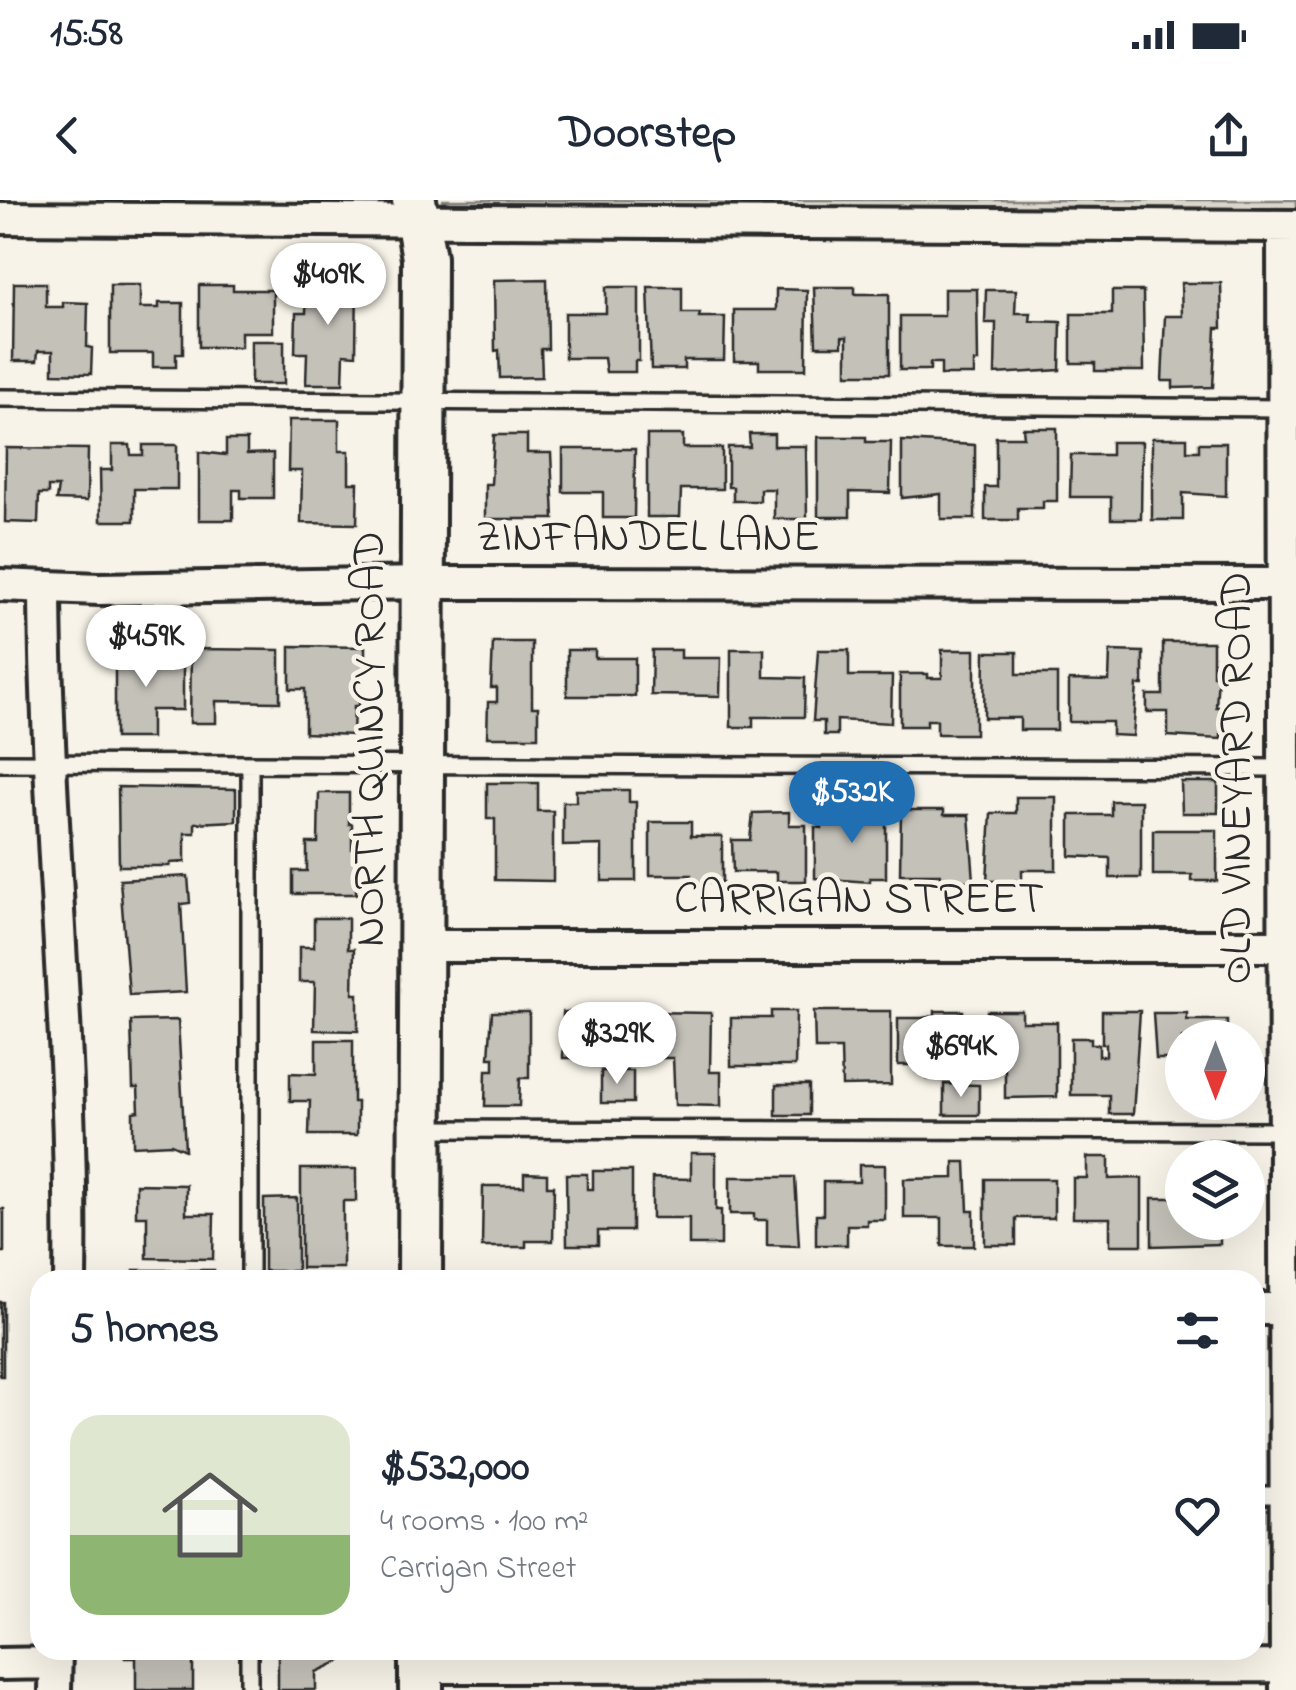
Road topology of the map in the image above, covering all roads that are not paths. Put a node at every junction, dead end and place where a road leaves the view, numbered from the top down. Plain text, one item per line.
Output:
1 (416, 210) edge
2 (0, 218) edge
3 (1290, 226) edge
4 (0, 398) edge
5 (422, 402) junction
6 (1290, 408) edge
7 (424, 583) junction
8 (1290, 584) edge
9 (0, 586) edge
10 (45, 588) junction
11 (0, 763) edge
12 (49, 763) junction
13 (250, 764) junction
14 (422, 764) junction
15 (1290, 768) edge
16 (421, 946) junction
17 (1290, 946) edge
18 (420, 1129) junction
19 (1290, 1131) edge
20 (70, 1270) edge
21 (250, 1270) edge
22 (420, 1270) edge
23 (1279, 1309) edge
24 (1279, 1495) edge
25 (1291, 1546) edge
26 (249, 1660) edge
27 (0, 1664) edge
28 (55, 1668) edge
29 (421, 1669) edge
30 (1286, 1678) edge
31 (249, 1690) edge

1 - 2 street
1 - 3 street
1 - 5 street, NORTH QUINCY ROAD
3 - 6 street, OLD VINEYARD ROAD
4 - 5 lane
5 - 6 lane
5 - 7 street, NORTH QUINCY ROAD
6 - 8 street, OLD VINEYARD ROAD
7 - 8 street, ZINFANDEL LANE
7 - 10 street, ZINFANDEL LANE
7 - 14 street, NORTH QUINCY ROAD
8 - 15 street, OLD VINEYARD ROAD
9 - 10 street, ZINFANDEL LANE
10 - 12 street
11 - 12 lane
12 - 13 lane
12 - 20 street
13 - 14 lane
13 - 21 lane
14 - 15 lane
14 - 16 street, NORTH QUINCY ROAD
15 - 17 street, OLD VINEYARD ROAD
16 - 17 street, CARRIGAN STREET
16 - 18 street, NORTH QUINCY ROAD
17 - 19 street, OLD VINEYARD ROAD
18 - 19 lane
18 - 22 street, NORTH QUINCY ROAD
19 - 23 street, OLD VINEYARD ROAD
23 - 24 street, OLD VINEYARD ROAD
24 - 25 street, OLD VINEYARD ROAD
25 - 30 street, OLD VINEYARD ROAD
26 - 31 lane
27 - 28 street
29 - 30 street

